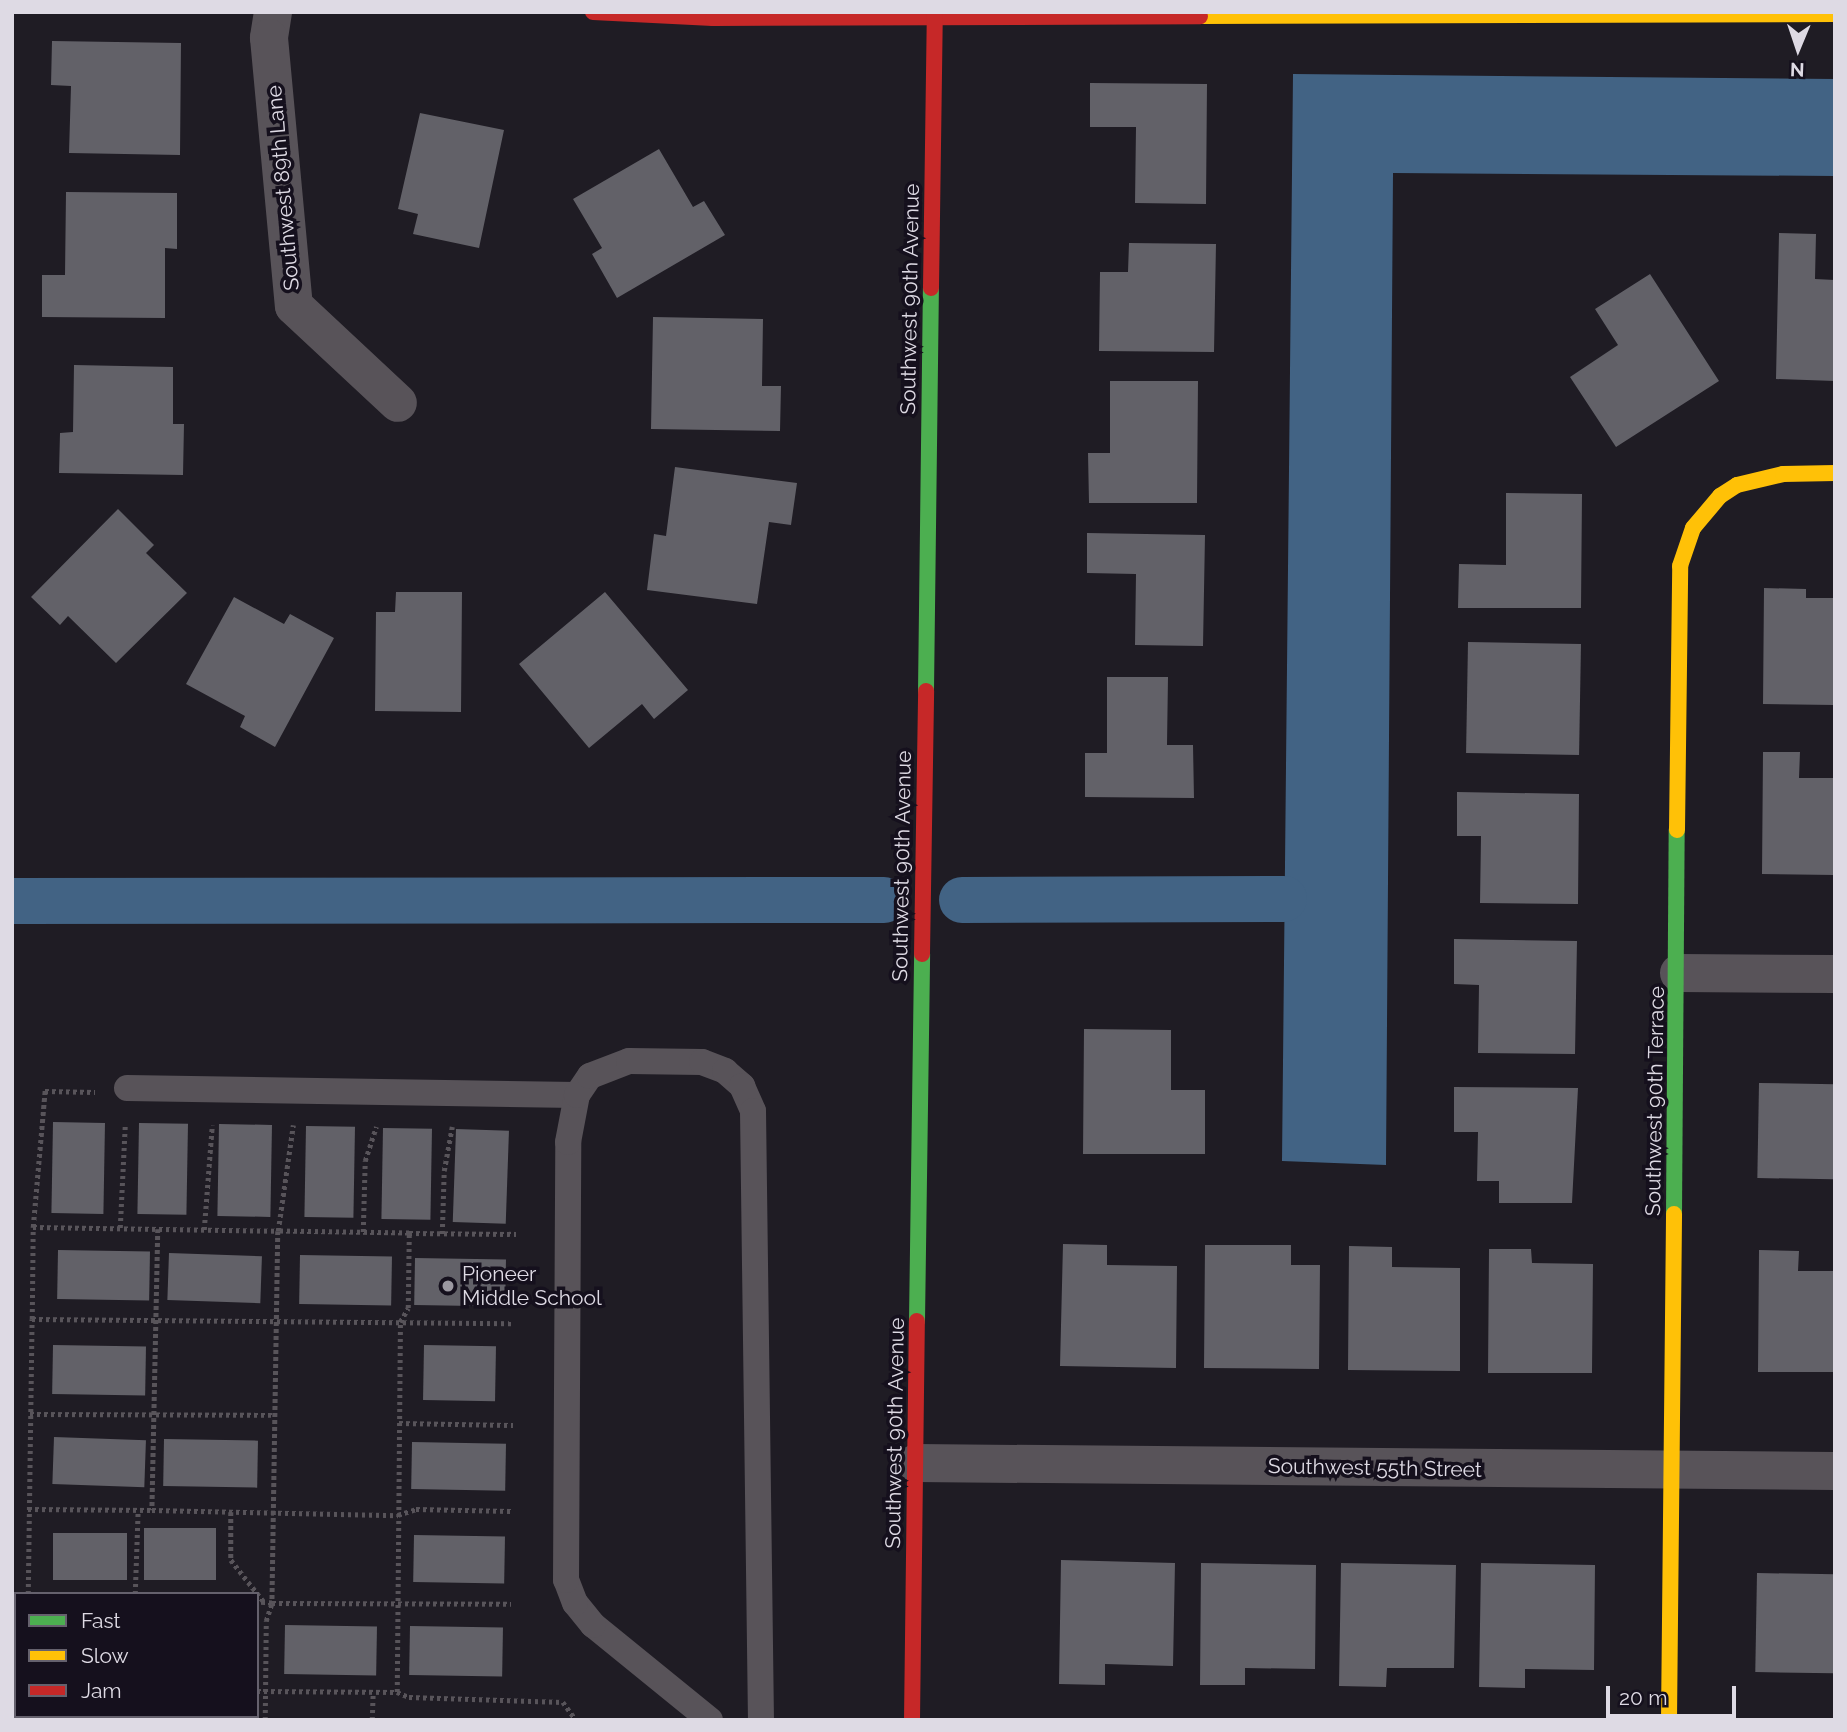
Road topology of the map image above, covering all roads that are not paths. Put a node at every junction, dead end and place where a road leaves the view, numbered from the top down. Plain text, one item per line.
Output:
1 (273, 12) edge
2 (593, 12) edge
3 (1835, 14) edge
4 (935, 15) edge
5 (398, 403) dead end
6 (1835, 473) edge
7 (1679, 973) junction
8 (1835, 974) edge
9 (127, 1088) road end
10 (577, 1095) junction
11 (916, 1463) junction
12 (1670, 1471) junction
13 (1835, 1471) edge
14 (710, 1720) edge
15 (761, 1720) edge
16 (912, 1720) edge
17 (1670, 1720) edge

1 - 5 street, Southwest 89th Lane
2 - 4 street
3 - 4 street
4 - 11 street, Southwest 90th Avenue
6 - 7 street, Southwest 90th Terrace
7 - 8 street
7 - 12 street, Southwest 90th Terrace
9 - 10 lane
10 - 14 lane
10 - 15 lane
11 - 12 street, Southwest 55th Street
11 - 16 street, Southwest 90th Avenue
12 - 13 street, Southwest 55th Street
12 - 17 street, Southwest 90th Terrace

